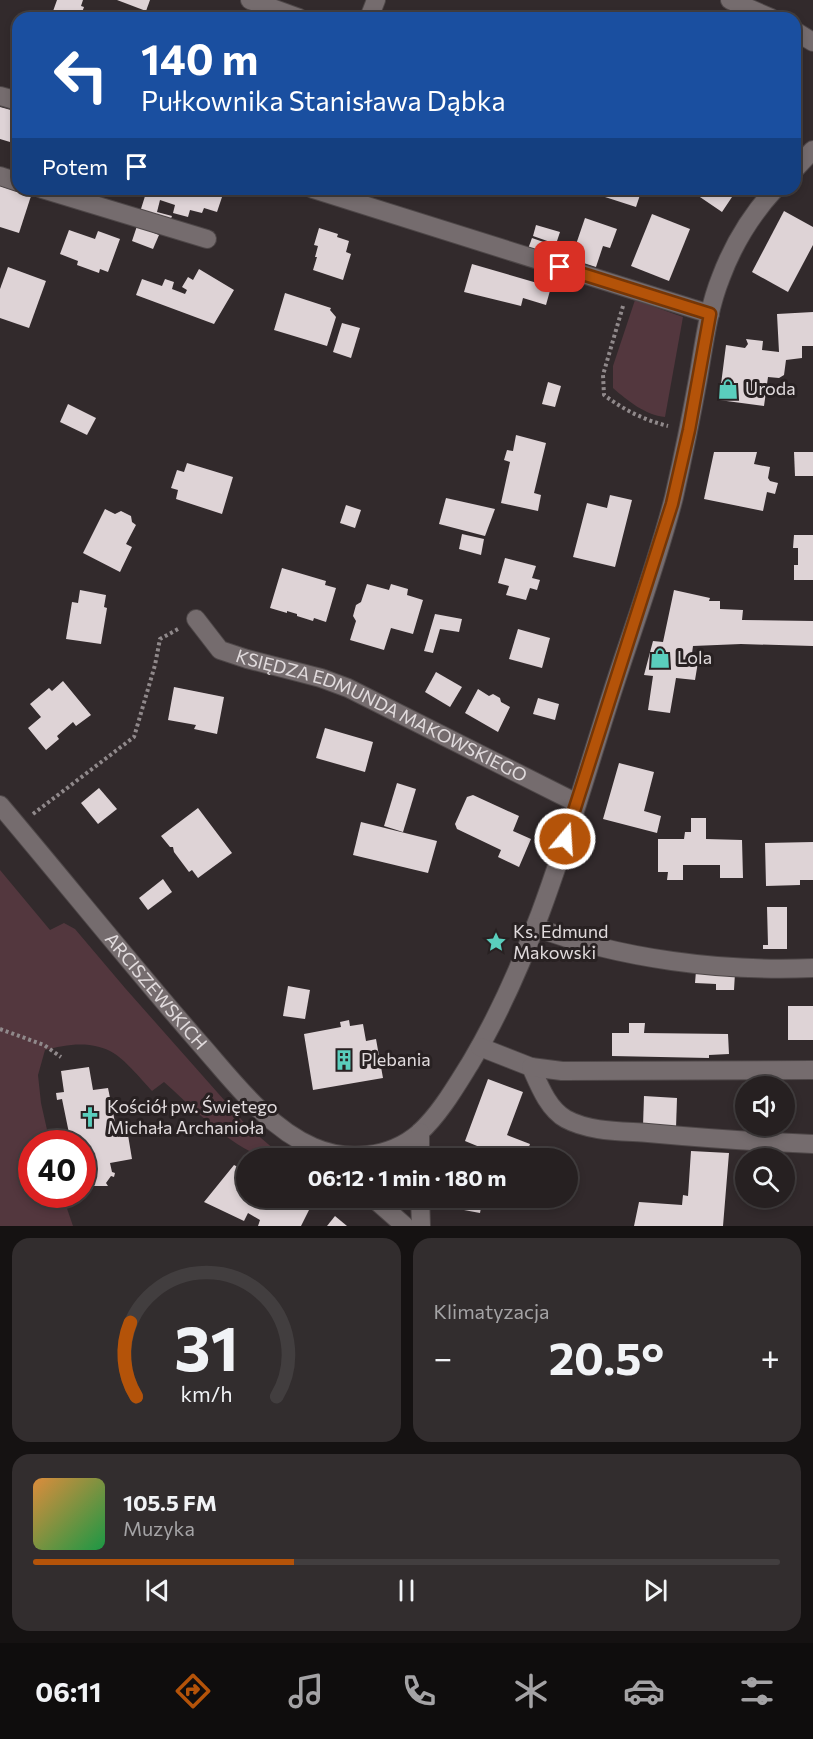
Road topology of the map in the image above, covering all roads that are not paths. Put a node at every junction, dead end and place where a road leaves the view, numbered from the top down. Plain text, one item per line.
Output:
1 (250, 0) edge
2 (730, 0) edge
3 (283, 12) edge
4 (757, 12) edge
5 (813, 150) edge
6 (801, 163) edge
7 (62, 195) edge
8 (332, 195) edge
9 (770, 195) edge
10 (207, 239) dead end
11 (710, 314) junction
12 (196, 619) road end
13 (577, 803) junction
14 (0, 805) edge
15 (535, 927) junction
16 (813, 968) edge
17 (480, 1047) junction
18 (531, 1067) junction
19 (813, 1070) edge
20 (420, 1132) junction
21 (813, 1144) edge
22 (315, 1148) edge
23 (393, 1148) edge
24 (420, 1148) edge
25 (385, 1208) edge
26 (420, 1208) edge
27 (405, 1226) edge
28 (421, 1226) edge

1 - 3 street
2 - 4 street
5 - 6 street
7 - 10 street
8 - 11 street
9 - 11 street
11 - 13 street
12 - 13 street, KSIĘDZA EDMUNDA MAKOWSKIEGO
13 - 15 street
14 - 22 street, ARCISZEWSKICH
15 - 16 street
15 - 17 street
17 - 18 street
17 - 20 street
18 - 19 street
18 - 21 street
20 - 23 street
20 - 24 street
25 - 27 street
26 - 28 street

